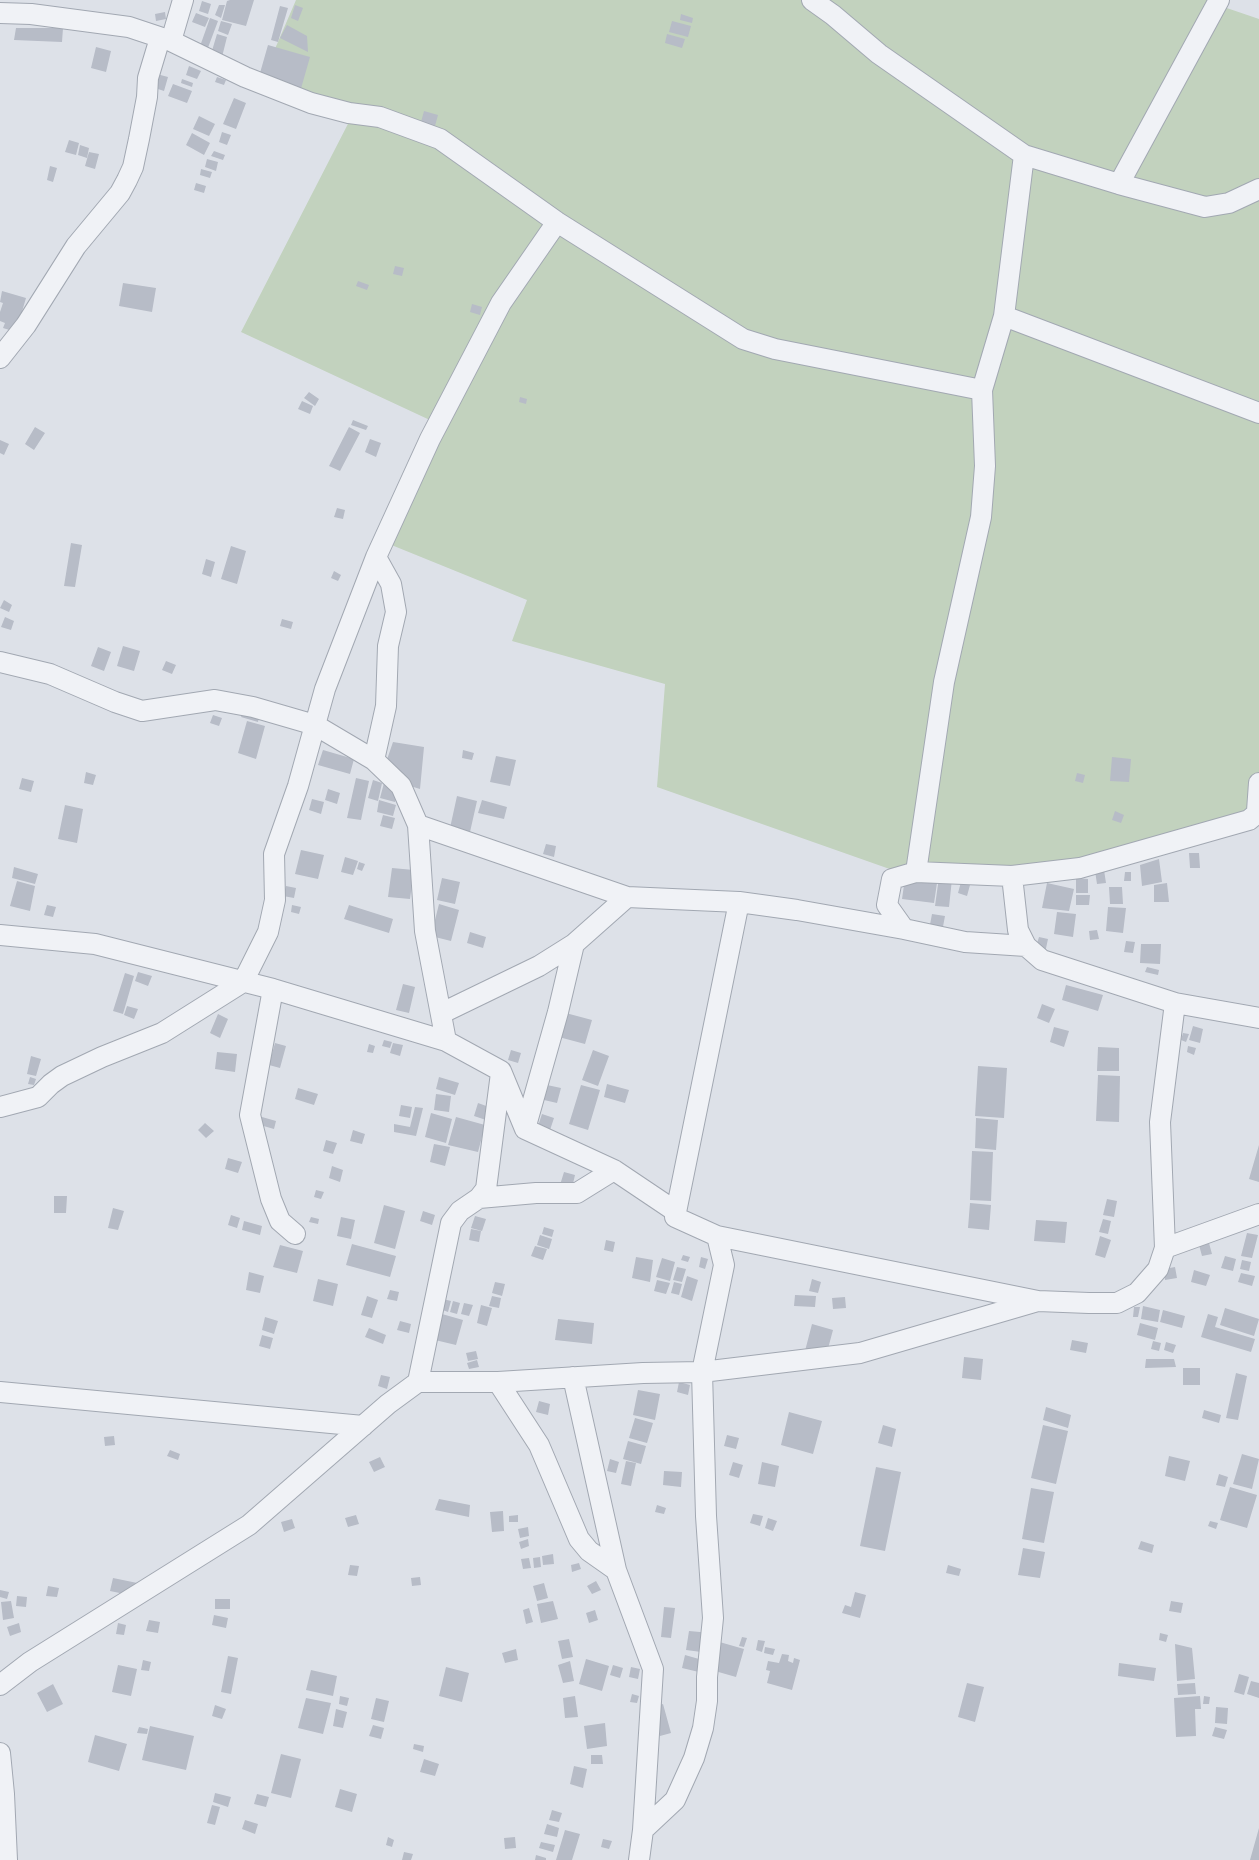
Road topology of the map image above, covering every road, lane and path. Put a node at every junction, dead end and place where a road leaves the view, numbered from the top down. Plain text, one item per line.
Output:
1 (183, 0) edge
2 (812, 0) edge
3 (1219, 0) edge
4 (33, 7) edge
5 (0, 13) edge
6 (166, 39) junction
7 (1024, 155) junction
8 (1119, 184) junction
9 (1259, 189) edge
10 (557, 222) junction
11 (1004, 316) junction
12 (0, 358) edge
13 (982, 390) junction
14 (1259, 413) edge
15 (376, 557) junction
16 (0, 662) edge
17 (315, 725) junction
18 (374, 760) junction
19 (1259, 783) edge
20 (418, 825) junction
21 (916, 872) junction
22 (1012, 876) junction
23 (627, 896) junction
24 (739, 902) junction
25 (904, 929) junction
26 (0, 935) edge
27 (574, 944) junction
28 (1026, 946) junction
29 (243, 982) junction
30 (273, 989) junction
31 (1175, 1003) junction
32 (442, 1013) junction
33 (1259, 1018) edge
34 (446, 1041) junction
35 (501, 1071) junction
36 (0, 1107) edge
37 (525, 1129) junction
38 (614, 1170) junction
39 (479, 1198) junction
40 (675, 1211) junction
41 (1259, 1214) edge
42 (295, 1234) dead end
43 (717, 1236) junction
44 (1165, 1248) junction
45 (1038, 1301) junction
46 (702, 1372) junction
47 (573, 1377) junction
48 (418, 1382) junction
49 (498, 1382) junction
50 (0, 1392) edge
51 (363, 1426) junction
52 (616, 1570) junction
53 (0, 1685) edge
54 (0, 1753) edge
55 (643, 1830) junction
56 (7, 1860) edge
57 (639, 1860) edge

1 - 6 street
2 - 7 street
3 - 8 street
4 - 5 street
4 - 6 street
6 - 10 street
6 - 12 street
7 - 8 street
7 - 11 street
8 - 9 street
10 - 13 street
10 - 15 street
11 - 13 street
11 - 14 street
13 - 21 street
15 - 17 street
15 - 18 street
16 - 17 street
17 - 18 street
17 - 29 street
18 - 20 street
19 - 22 street
20 - 23 street
20 - 32 street
21 - 22 street
21 - 25 street
22 - 28 street
23 - 24 street
23 - 27 street
24 - 25 street
24 - 40 street
25 - 28 street
26 - 29 street
27 - 32 street
27 - 37 street
28 - 31 street
29 - 30 street
29 - 36 street
30 - 34 street
30 - 42 street
31 - 33 street
31 - 44 street
32 - 34 street
34 - 35 street
35 - 37 street
35 - 39 street
37 - 38 street
38 - 39 street
38 - 40 street
39 - 48 street
40 - 43 street
41 - 44 street
43 - 45 street
43 - 46 street
44 - 45 street
45 - 46 street
46 - 47 street
46 - 55 street
47 - 49 street
47 - 52 street
48 - 49 street
48 - 51 street
49 - 52 street
50 - 51 street
51 - 53 street
52 - 55 street
54 - 56 street
55 - 57 street

